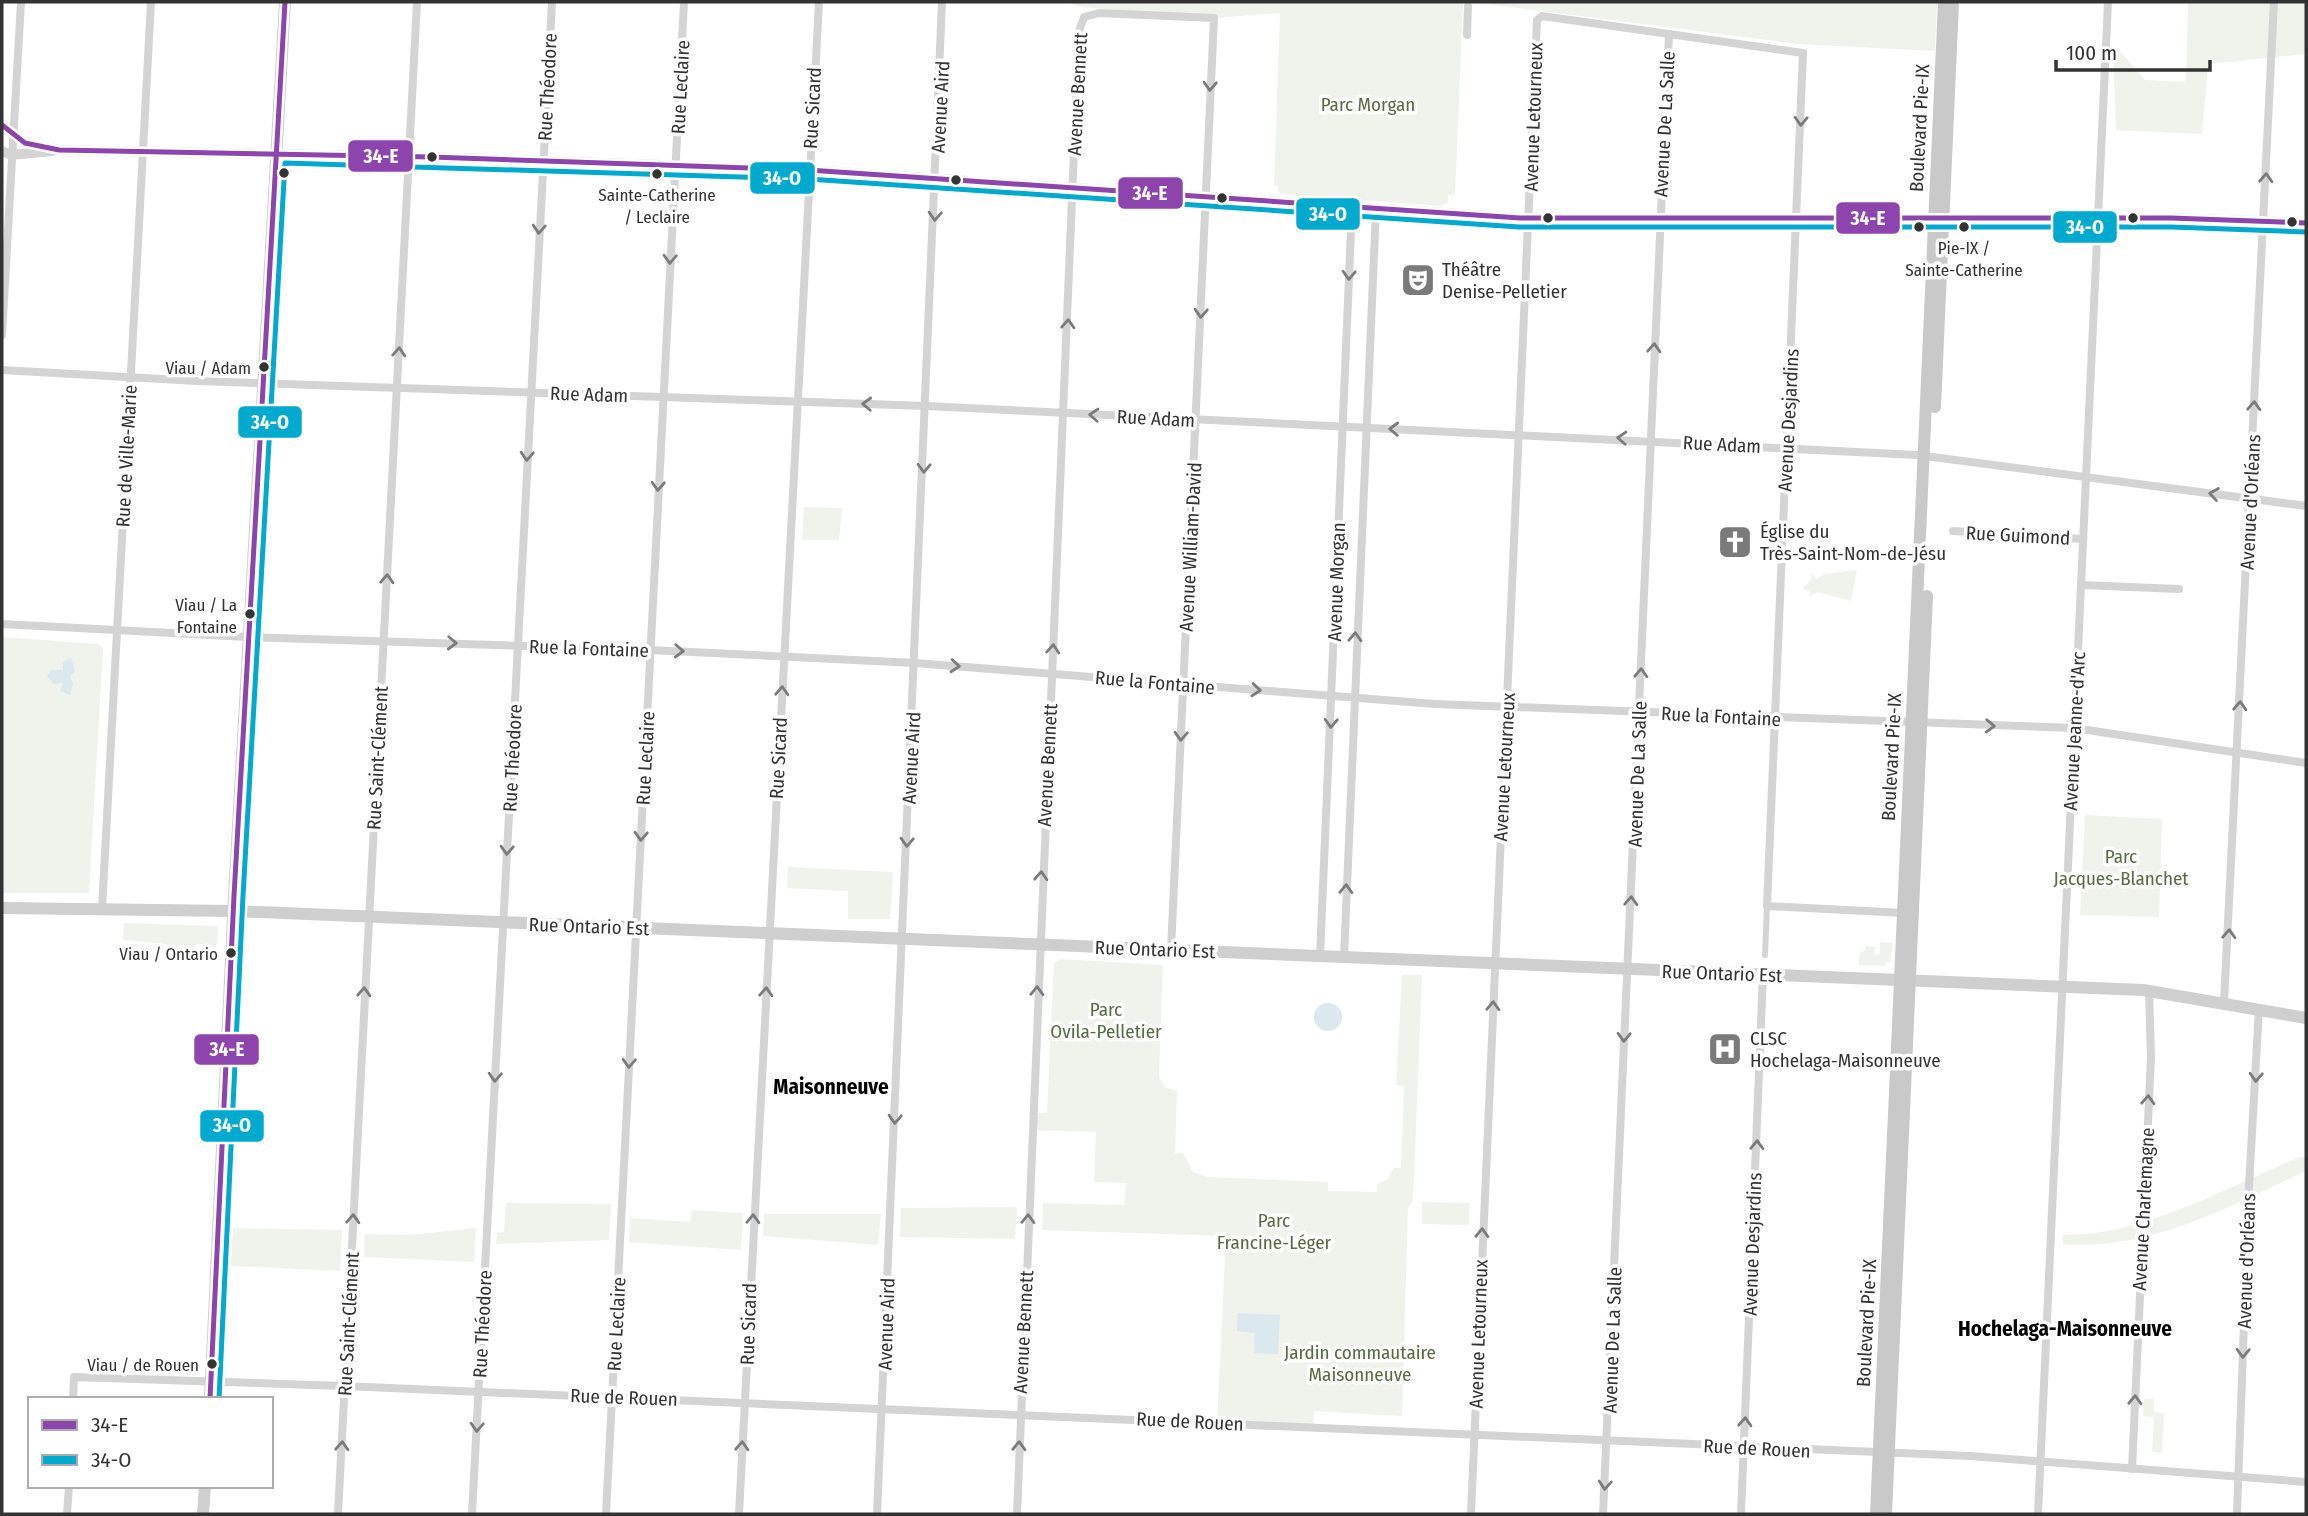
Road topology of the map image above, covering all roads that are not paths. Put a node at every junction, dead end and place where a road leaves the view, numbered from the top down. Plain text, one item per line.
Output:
1 (21, 2) edge
2 (151, 2) edge
3 (285, 2) edge
4 (417, 2) edge
5 (552, 2) edge
6 (684, 2) edge
7 (819, 2) edge
8 (942, 2) edge
9 (1944, 2) edge
10 (1953, 2) edge
11 (2108, 2) edge
12 (2274, 2) edge
13 (1468, 6) dead end
14 (1214, 18) joint
15 (1669, 34) junction
16 (1466, 35) dead end
17 (2, 125) edge
18 (15, 138) junction
19 (59, 150) junction
20 (142, 152) junction
21 (7, 153) edge
22 (277, 154) junction
23 (410, 156) junction
24 (544, 161) junction
25 (676, 166) junction
26 (808, 170) junction
27 (936, 177) junction
28 (1072, 187) junction
29 (1205, 197) junction
30 (1352, 207) junction
31 (1376, 209) junction
32 (1529, 217) junction
33 (1660, 219) junction
34 (1797, 219) junction
35 (2098, 219) junction
36 (1939, 220) junction
37 (2264, 221) junction
38 (2306, 223) edge
39 (2, 335) edge
40 (2, 370) edge
41 (131, 376) junction
42 (262, 382) junction
43 (396, 388) junction
44 (529, 392) junction
45 (663, 396) junction
46 (797, 401) junction
47 (926, 406) junction
48 (1063, 412) junction
49 (1195, 420) junction
50 (1343, 427) junction
51 (1364, 428) junction
52 (1518, 433) junction
53 (1650, 439) junction
54 (1788, 447) junction
55 (1928, 456) junction
56 (2086, 476) junction
57 (2249, 499) junction
58 (2306, 506) edge
59 (1953, 531) dead end
60 (2083, 539) junction
61 (2081, 585) junction
62 (2179, 589) dead end
63 (2, 624) edge
64 (116, 631) junction
65 (248, 637) junction
66 (384, 640) junction
67 (517, 646) junction
68 (650, 650) junction
69 (783, 656) junction
70 (915, 663) junction
71 (1052, 673) junction
72 (1183, 684) junction
73 (1332, 697) junction
74 (1353, 699) junction
75 (1507, 707) junction
76 (1639, 712) junction
77 (1776, 720) junction
78 (1917, 724) junction
79 (2074, 729) junction
80 (2238, 754) junction
81 (2306, 762) edge
82 (1767, 906) junction
83 (2, 908) edge
84 (102, 909) junction
85 (233, 911) junction
86 (1904, 913) junction
87 (368, 916) junction
88 (504, 922) junction
89 (636, 928) junction
90 (769, 933) junction
91 (903, 939) junction
92 (1038, 945) junction
93 (1171, 950) junction
94 (1765, 955) dead end
95 (1320, 956) junction
96 (1344, 957) junction
97 (1494, 963) junction
98 (1627, 969) junction
99 (1763, 974) junction
100 (1906, 980) junction
101 (2063, 987) junction
102 (2149, 990) junction
103 (2224, 1002) junction
104 (2259, 1008) junction
105 (2306, 1017) edge
106 (211, 1383) junction
107 (344, 1386) junction
108 (479, 1391) junction
109 (612, 1396) junction
110 (73, 1397) edge
111 (209, 1397) edge
112 (745, 1402) junction
113 (882, 1407) junction
114 (1020, 1413) junction
115 (1474, 1436) junction
116 (1607, 1440) junction
117 (1743, 1447) junction
118 (1884, 1453) junction
119 (2041, 1460) junction
120 (2132, 1469) junction
121 (2239, 1477) junction
122 (2306, 1482) edge
123 (69, 1488) edge
124 (205, 1488) edge
125 (67, 1514) edge
126 (203, 1514) edge
127 (338, 1514) edge
128 (472, 1514) edge
129 (606, 1514) edge
130 (738, 1514) edge
131 (877, 1514) edge
132 (1017, 1514) edge
133 (1471, 1514) edge
134 (1603, 1514) edge
135 (1741, 1514) edge
136 (1876, 1514) edge
137 (1886, 1514) edge
138 (2038, 1514) edge
139 (2237, 1514) edge

1 - 18 street
2 - 20 street, Rue de Ville-Marie
3 - 22 main road
4 - 23 street, Rue Saint-Clément
5 - 24 street, Rue Théodore
6 - 25 street, Rue Leclaire
7 - 26 street, Rue Sicard
8 - 27 street, Avenue Aird
9 - 36 main road, Boulevard Pie-IX
10 - 36 main road, Boulevard Pie-IX
11 - 35 street, Avenue Jeanne-d'Arc
37 -> 12 street, Avenue d'Orléans
13 - 16 street
14 - 28 street, Avenue Bennett
14 -> 29 street, Avenue William-David
15 - 32 street, Avenue Letourneux
15 - 33 street, Avenue De La Salle
15 -> 34 street, Avenue Desjardins
17 - 18 street
18 - 19 street
18 - 21 street
19 - 20 street
19 - 21 street
20 - 22 street
20 - 41 street, Rue de Ville-Marie
21 - 39 street
22 - 23 street
22 - 42 main road
23 - 24 street
43 -> 23 street, Rue Saint-Clément
24 - 25 street
24 -> 44 street, Rue Théodore
25 - 26 street
25 -> 45 street, Rue Leclaire
26 - 27 street
26 - 46 street, Rue Sicard
27 - 28 street
27 -> 47 street, Avenue Aird
28 - 29 street
48 -> 28 street, Avenue Bennett
29 - 30 street
29 -> 49 street, Avenue William-David
30 - 31 street
30 -> 50 street, Avenue Morgan
31 - 32 street
31 - 51 street, Avenue Morgan
32 - 33 street
32 - 52 street, Avenue Letourneux
33 - 34 street
53 -> 33 street, Avenue De La Salle
34 - 36 street
34 - 54 street, Avenue Desjardins
35 - 36 street
35 - 37 street
35 - 56 street, Avenue Jeanne-d'Arc
36 - 55 main road, Boulevard Pie-IX
36 - 55 main road, Boulevard Pie-IX
37 - 38 street
57 -> 37 street, Avenue d'Orléans
40 - 41 street, Rue Adam
41 - 42 street, Rue Adam
41 - 64 street, Rue de Ville-Marie
42 - 43 street, Rue Adam
42 - 65 main road
43 - 44 street, Rue Adam
66 -> 43 street, Rue Saint-Clément
44 - 45 street, Rue Adam
44 -> 67 street, Rue Théodore
45 - 46 street, Rue Adam
45 -> 68 street, Rue Leclaire
47 -> 46 street, Rue Adam
46 - 69 street, Rue Sicard
47 - 48 street, Rue Adam
47 -> 70 street, Avenue Aird
49 -> 48 street, Rue Adam
71 -> 48 street, Avenue Bennett
49 - 50 street, Rue Adam
49 - 72 street, Avenue William-David
50 - 51 street, Rue Adam
50 - 73 street, Avenue Morgan
52 -> 51 street, Rue Adam
74 -> 51 street, Avenue Morgan
53 -> 52 street, Rue Adam
52 - 75 street, Avenue Letourneux
53 - 54 street, Rue Adam
76 -> 53 street, Avenue De La Salle
54 - 55 street, Rue Adam
54 - 77 street, Avenue Desjardins
55 - 56 street, Rue Adam
55 - 78 main road, Boulevard Pie-IX
55 - 78 main road, Boulevard Pie-IX
57 -> 56 street, Rue Adam
56 - 60 street, Avenue Jeanne-d'Arc
57 - 58 street, Rue Adam
80 -> 57 street, Avenue d'Orléans
59 - 60 street, Rue Guimond
60 - 61 street, Avenue Jeanne-d'Arc
61 - 62 street
61 - 79 street, Avenue Jeanne-d'Arc
63 - 64 street, Rue la Fontaine
64 - 65 street, Rue la Fontaine
64 - 84 street, Rue de Ville-Marie
65 - 66 street, Rue la Fontaine
65 - 85 main road
66 -> 67 street, Rue la Fontaine
66 - 87 street, Rue Saint-Clément
67 - 68 street, Rue la Fontaine
67 -> 88 street, Rue Théodore
68 -> 69 street, Rue la Fontaine
68 -> 89 street, Rue Leclaire
69 - 70 street, Rue la Fontaine
90 -> 69 street, Rue Sicard
70 -> 71 street, Rue la Fontaine
70 -> 91 street, Avenue Aird
71 - 72 street, Rue la Fontaine
92 -> 71 street, Avenue Bennett
72 -> 73 street, Rue la Fontaine
72 -> 93 street, Avenue William-David
73 - 74 street, Rue la Fontaine
73 -> 95 street, Avenue Morgan
74 - 75 street, Rue la Fontaine
96 -> 74 street, Avenue Morgan
75 - 76 street, Rue la Fontaine
75 - 97 street, Avenue Letourneux
76 - 77 street, Rue la Fontaine
98 -> 76 street, Avenue De La Salle
77 - 78 street, Rue la Fontaine
77 - 82 street, Avenue Desjardins
78 -> 79 street, Rue la Fontaine
78 - 86 main road, Boulevard Pie-IX
78 - 100 main road, Boulevard Pie-IX
79 - 80 street, Rue la Fontaine
79 - 101 street, Avenue Jeanne-d'Arc
80 - 81 street, Rue la Fontaine
103 -> 80 street, Avenue d'Orléans
82 - 86 street
82 - 94 street, Avenue Desjardins
83 - 84 main road, Rue Ontario Est
84 - 85 main road, Rue Ontario Est
85 - 87 main road, Rue Ontario Est
85 - 106 main road
86 - 100 main road, Boulevard Pie-IX
87 - 88 main road, Rue Ontario Est
107 -> 87 street, Rue Saint-Clément
88 - 89 main road, Rue Ontario Est
88 -> 108 street, Rue Théodore
89 - 90 main road, Rue Ontario Est
89 -> 109 street, Rue Leclaire
90 - 91 main road, Rue Ontario Est
112 -> 90 street, Rue Sicard
91 - 92 main road, Rue Ontario Est
91 -> 113 street, Avenue Aird
92 - 93 main road, Rue Ontario Est
114 -> 92 street, Avenue Bennett
93 - 95 main road, Rue Ontario Est
95 - 96 main road, Rue Ontario Est
96 - 97 main road, Rue Ontario Est
97 - 98 main road, Rue Ontario Est
115 -> 97 street, Avenue Letourneux
98 - 99 main road, Rue Ontario Est
98 -> 116 street, Avenue De La Salle
99 - 100 main road, Rue Ontario Est
117 -> 99 street, Avenue Desjardins
100 - 101 main road, Rue Ontario Est
100 - 118 main road, Boulevard Pie-IX
101 - 102 main road, Rue Ontario Est
101 - 119 street, Avenue Jeanne-d'Arc
102 - 103 main road, Rue Ontario Est
120 -> 102 street, Avenue Charlemagne
103 - 104 main road, Rue Ontario Est
104 - 105 main road, Rue Ontario Est
104 -> 121 street, Avenue d'Orléans
106 - 107 street, Rue de Rouen
106 - 110 street, Rue de Rouen
106 - 111 main road
107 - 108 street, Rue de Rouen
127 -> 107 street, Rue Saint-Clément
108 - 109 street, Rue de Rouen
108 -> 128 street, Rue Théodore
109 - 112 street, Rue de Rouen
109 - 129 street, Rue Leclaire
112 - 113 street, Rue de Rouen
130 -> 112 street, Rue Sicard
113 - 114 street, Rue de Rouen
113 - 131 street, Avenue Aird
114 - 115 street, Rue de Rouen
132 -> 114 street, Avenue Bennett
115 - 116 street, Rue de Rouen
115 - 133 street, Avenue Letourneux
116 - 117 street, Rue de Rouen
116 -> 134 street, Avenue De La Salle
117 - 118 street, Rue de Rouen
117 - 135 street, Avenue Desjardins
118 - 119 street, Rue de Rouen
118 - 136 main road, Boulevard Pie-IX
118 - 137 main road, Boulevard Pie-IX
119 - 120 street, Rue de Rouen
119 - 138 street
120 - 121 street, Rue de Rouen
121 - 122 street, Rue de Rouen
121 - 139 street, Avenue d'Orléans
123 - 125 street
124 - 126 main road

